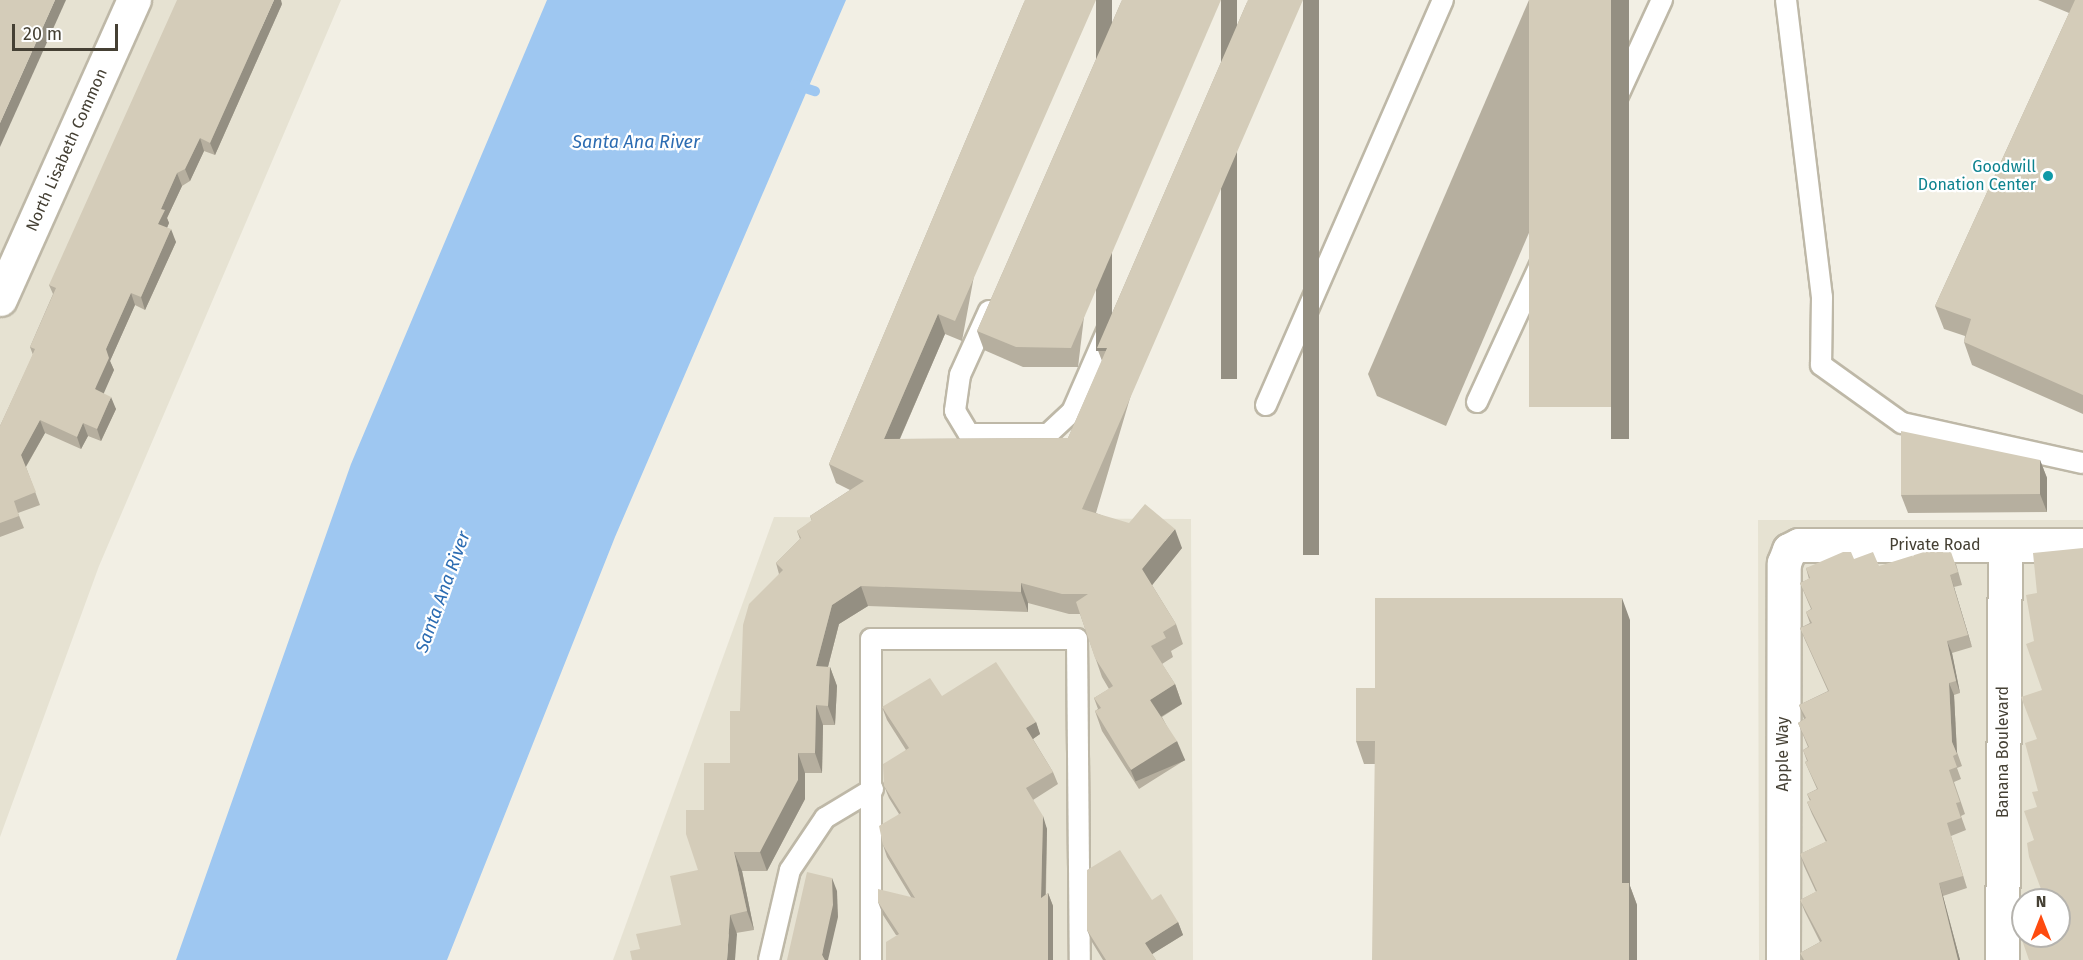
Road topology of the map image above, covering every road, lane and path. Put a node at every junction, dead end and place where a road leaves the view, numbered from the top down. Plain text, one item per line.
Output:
1 (134, 0) edge
2 (1443, 0) edge
3 (1662, 0) edge
4 (1786, 0) edge
5 (998, 289) edge
6 (0, 299) edge
7 (1119, 304) edge
8 (1477, 402) dead end
9 (1266, 405) dead end
10 (2083, 463) edge
11 (2005, 545) junction
12 (2083, 545) edge
13 (1789, 550) joint
14 (873, 789) junction
15 (769, 960) edge
16 (871, 960) edge
17 (1080, 960) edge
18 (1783, 960) edge
19 (2002, 960) edge

1 - 6 street, North Lisabeth Common
2 - 9 lane
3 - 8 lane
4 - 10 lane
5 - 7 lane
11 - 12 street, Private Road
11 - 13 street, Private Road
11 - 19 street, Banana Boulevard
13 - 18 street, Apple Way
14 - 15 lane
14 - 16 lane
14 - 17 lane

